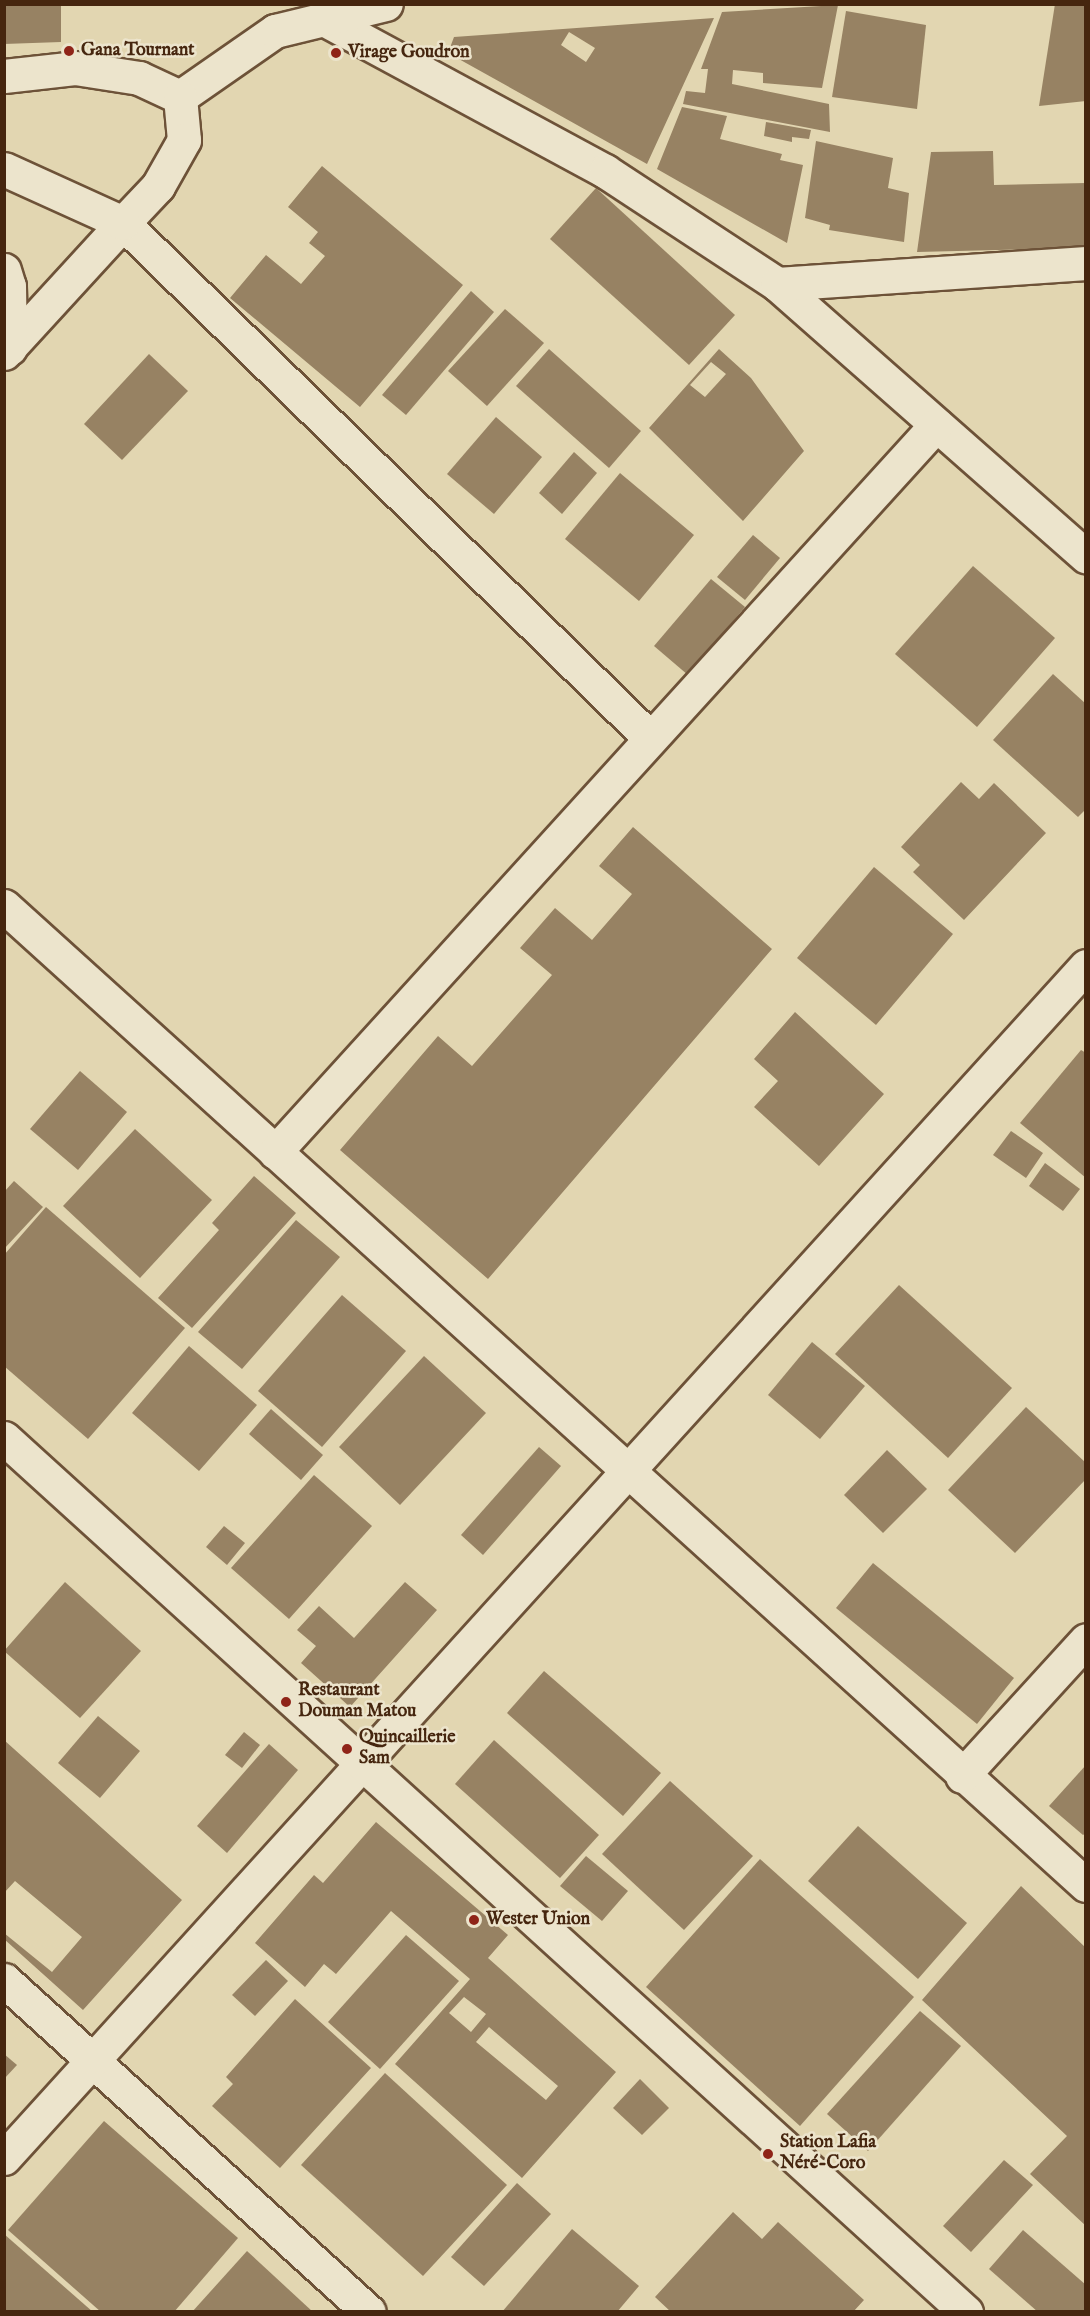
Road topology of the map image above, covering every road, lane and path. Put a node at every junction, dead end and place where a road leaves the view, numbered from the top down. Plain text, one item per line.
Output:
1 (386, 4) edge
2 (277, 18) edge
3 (322, 18) junction
4 (4, 76) edge
5 (180, 97) junction
6 (4, 169) edge
7 (123, 223) junction
8 (1086, 263) edge
9 (4, 270) edge
10 (777, 284) junction
11 (7, 350) edge
12 (936, 424) junction
13 (1086, 556) edge
14 (650, 738) junction
15 (4, 906) edge
16 (1086, 966) edge
17 (275, 1152) junction
18 (4, 1438) edge
19 (627, 1472) junction
20 (1086, 1640) edge
21 (363, 1764) junction
22 (962, 1776) junction
23 (1086, 1885) edge
24 (4, 1980) edge
25 (93, 2061) junction
26 (4, 2158) edge
27 (369, 2312) edge
28 (966, 2312) edge

1 - 3 street
2 - 3 street
2 - 5 street
3 - 10 street
4 - 5 street
5 - 7 street
6 - 7 street
7 - 11 street
7 - 14 street
8 - 10 street
9 - 11 street
10 - 12 street
12 - 13 street
12 - 14 street
14 - 17 street
15 - 17 street
16 - 19 street
17 - 19 street
18 - 21 street
19 - 21 street
19 - 22 street
20 - 22 street
21 - 25 street
21 - 28 street
22 - 23 street
24 - 25 street
25 - 26 street
25 - 27 street

